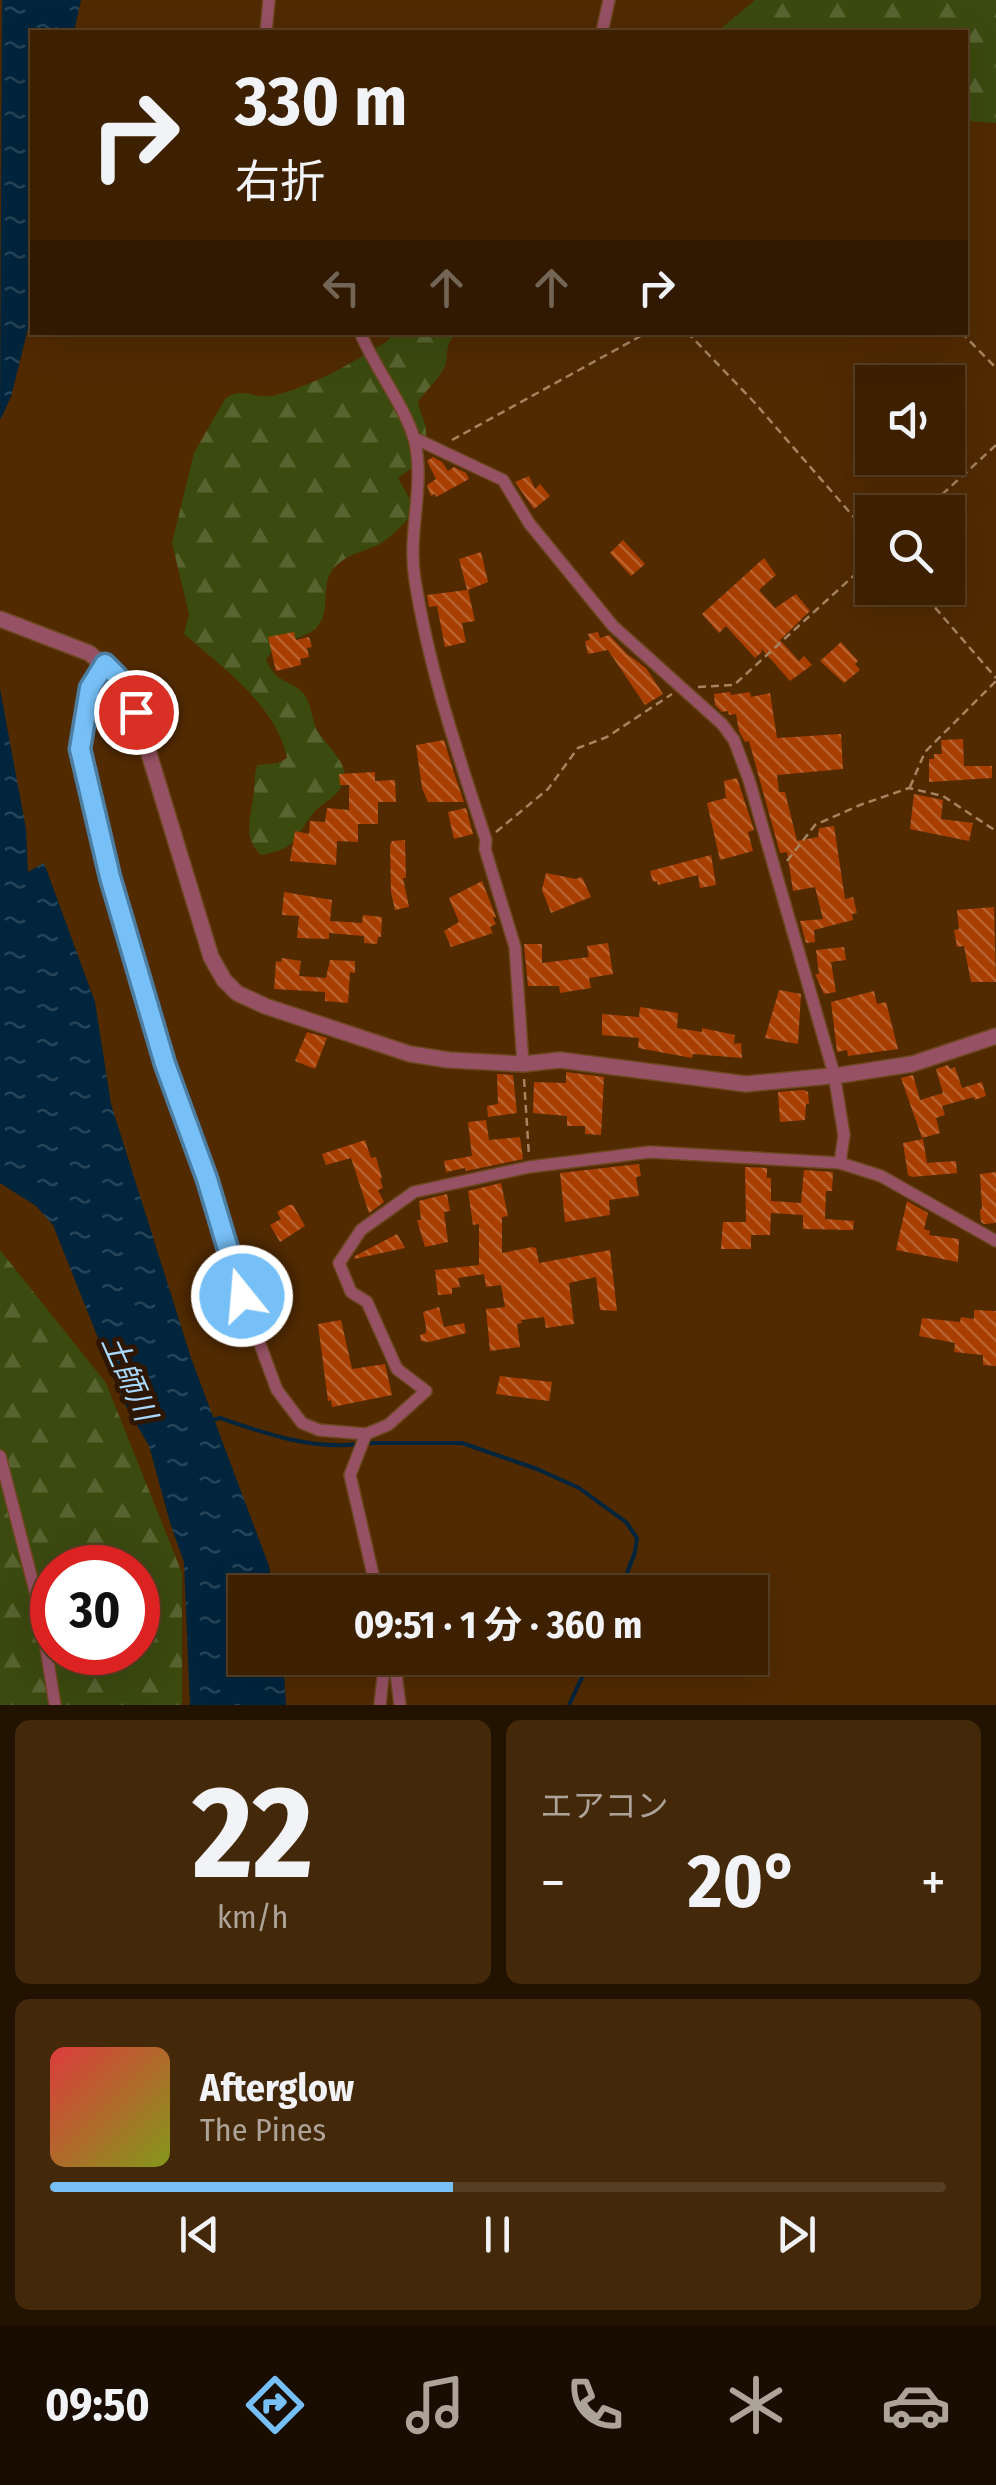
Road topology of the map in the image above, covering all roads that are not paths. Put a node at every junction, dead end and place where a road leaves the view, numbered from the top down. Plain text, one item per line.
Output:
1 (270, 0) edge
2 (609, 0) edge
3 (266, 30) edge
4 (602, 30) edge
5 (362, 335) edge
6 (414, 438) junction
7 (0, 619) edge
8 (105, 664) junction
9 (996, 1036) edge
10 (523, 1064) junction
11 (834, 1074) junction
12 (840, 1163) junction
13 (996, 1241) edge
14 (366, 1434) junction
15 (0, 1456) edge
16 (373, 1575) edge
17 (383, 1675) edge
18 (396, 1675) edge
19 (55, 1705) edge
20 (380, 1705) edge
21 (400, 1705) edge

1 - 3 street
2 - 4 street
5 - 6 street
6 - 10 street
6 - 11 street
7 - 8 street
8 - 10 street
8 - 14 street
9 - 11 street
10 - 11 street
11 - 12 street
12 - 13 street
12 - 14 street
14 - 16 street
15 - 19 street
17 - 20 street
18 - 21 street

